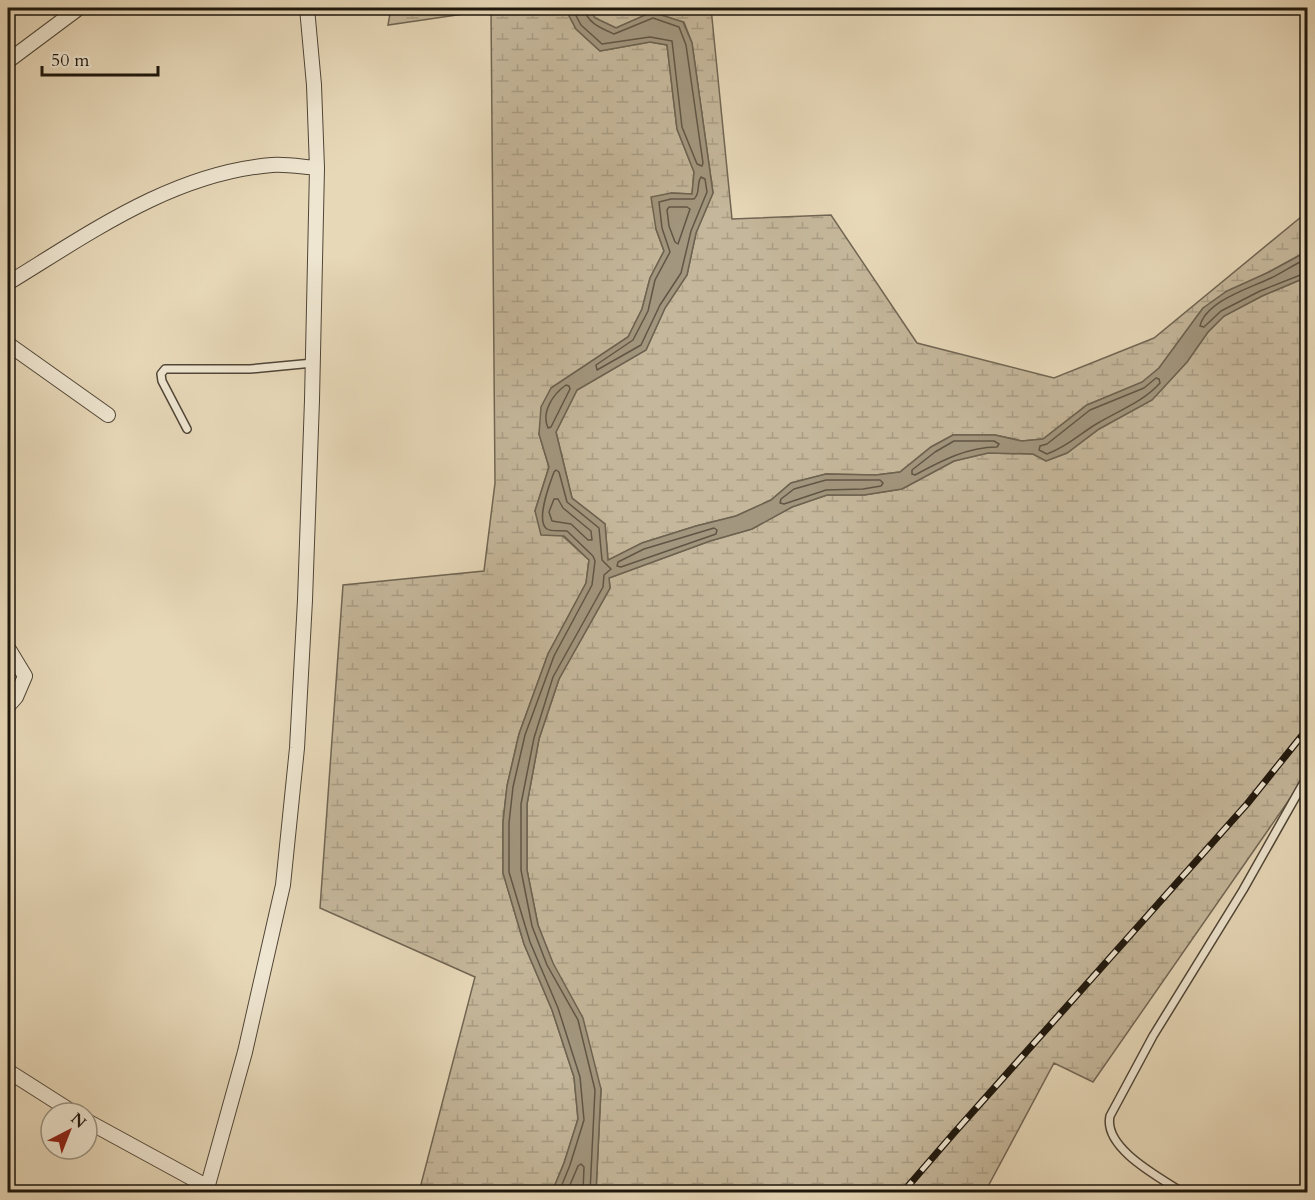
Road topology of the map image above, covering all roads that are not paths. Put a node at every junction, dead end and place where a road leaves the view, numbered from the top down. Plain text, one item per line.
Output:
1 (79, 8) edge
2 (307, 8) edge
3 (8, 61) edge
4 (318, 168) junction
5 (8, 283) edge
6 (8, 344) edge
7 (313, 363) junction
8 (108, 415) dead end
9 (187, 429) dead end
10 (8, 648) edge
11 (8, 706) edge
12 (1308, 775) edge
13 (9, 1076) edge
14 (53, 1101) edge
15 (99, 1128) edge
16 (207, 1190) edge
17 (1182, 1192) edge

1 - 3 street
2 - 4 street
4 - 5 street
4 - 7 street
6 - 8 street
7 - 9 lane
7 - 16 street
10 - 11 street
12 - 17 lane
13 - 14 street
15 - 16 street

